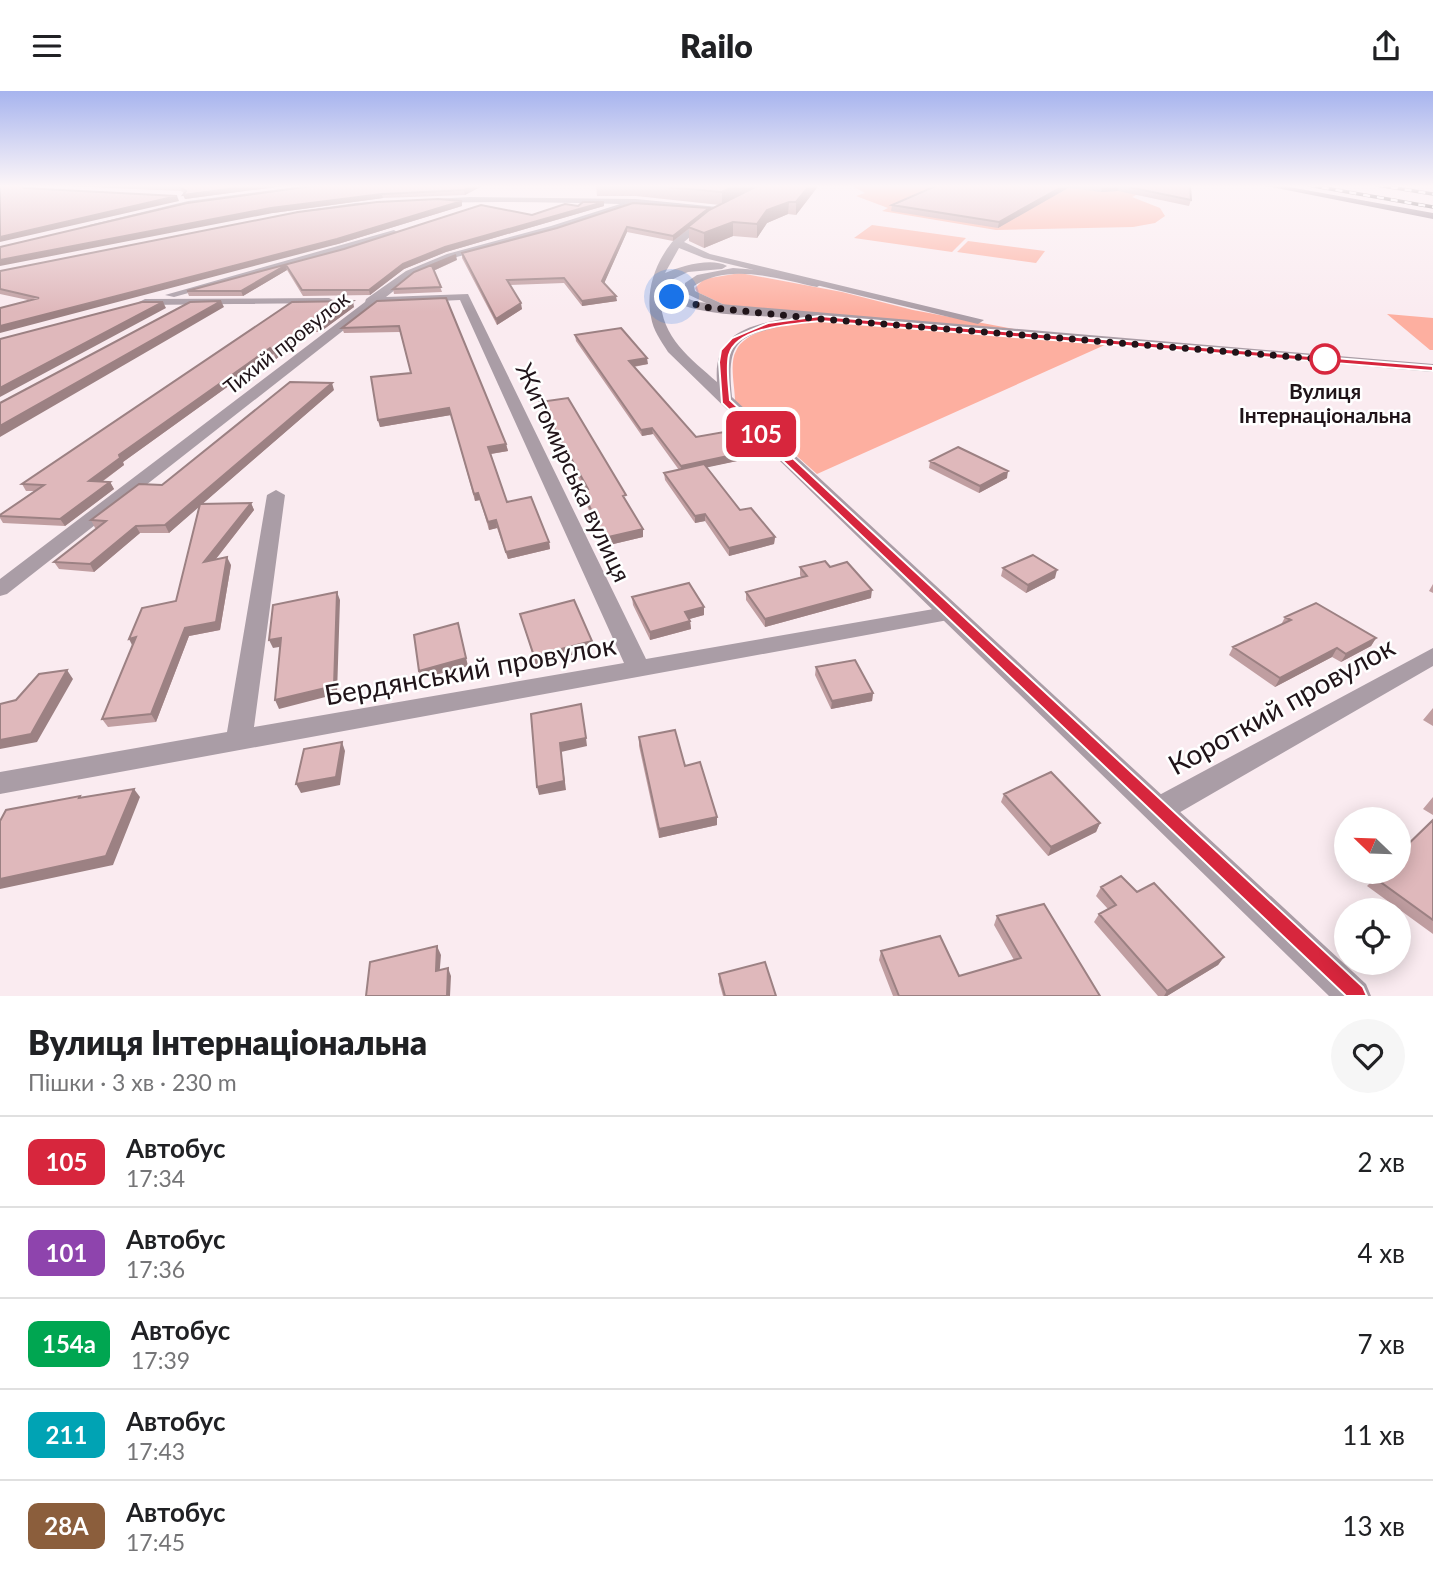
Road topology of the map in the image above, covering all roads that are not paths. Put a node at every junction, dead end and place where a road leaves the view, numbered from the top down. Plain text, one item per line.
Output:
1 (86, 227) edge
2 (556, 227) edge
3 (694, 227) edge
4 (79, 229) edge
5 (406, 229) edge
6 (677, 242) junction
7 (761, 269) junction
8 (657, 285) junction
9 (846, 290) junction
10 (145, 302) junction
11 (191, 302) junction
12 (345, 302) edge
13 (366, 302) junction
14 (132, 305) edge
15 (725, 309) junction
16 (167, 315) edge
17 (820, 319) junction
18 (1152, 344) junction
19 (1433, 368) edge
20 (725, 401) junction
21 (276, 495) dead end
22 (0, 589) edge
23 (951, 613) junction
24 (1433, 656) edge
25 (639, 669) junction
26 (239, 740) junction
27 (0, 783) edge
28 (1160, 809) junction
29 (1352, 996) edge

1 - 4 street
2 - 13 street, Тихий провулок
3 - 6 street
5 - 10 street
6 - 7 street
6 - 8 street
7 - 8 street
7 - 9 street
8 - 15 street
8 - 20 street
9 - 15 street
9 - 18 street
10 - 11 street
10 - 14 street
11 - 12 street
11 - 16 street
13 - 22 street, Тихий провулок
13 - 25 street, Житомирська вулиця
15 - 17 street
17 - 18 street
17 - 20 street
18 - 19 street
20 - 23 street
21 - 26 street
23 - 25 street, Бердянський провулок
23 - 28 street
24 - 28 street, Короткий провулок
25 - 26 street, Бердянський провулок
26 - 27 street, Бердянський провулок
28 - 29 street

